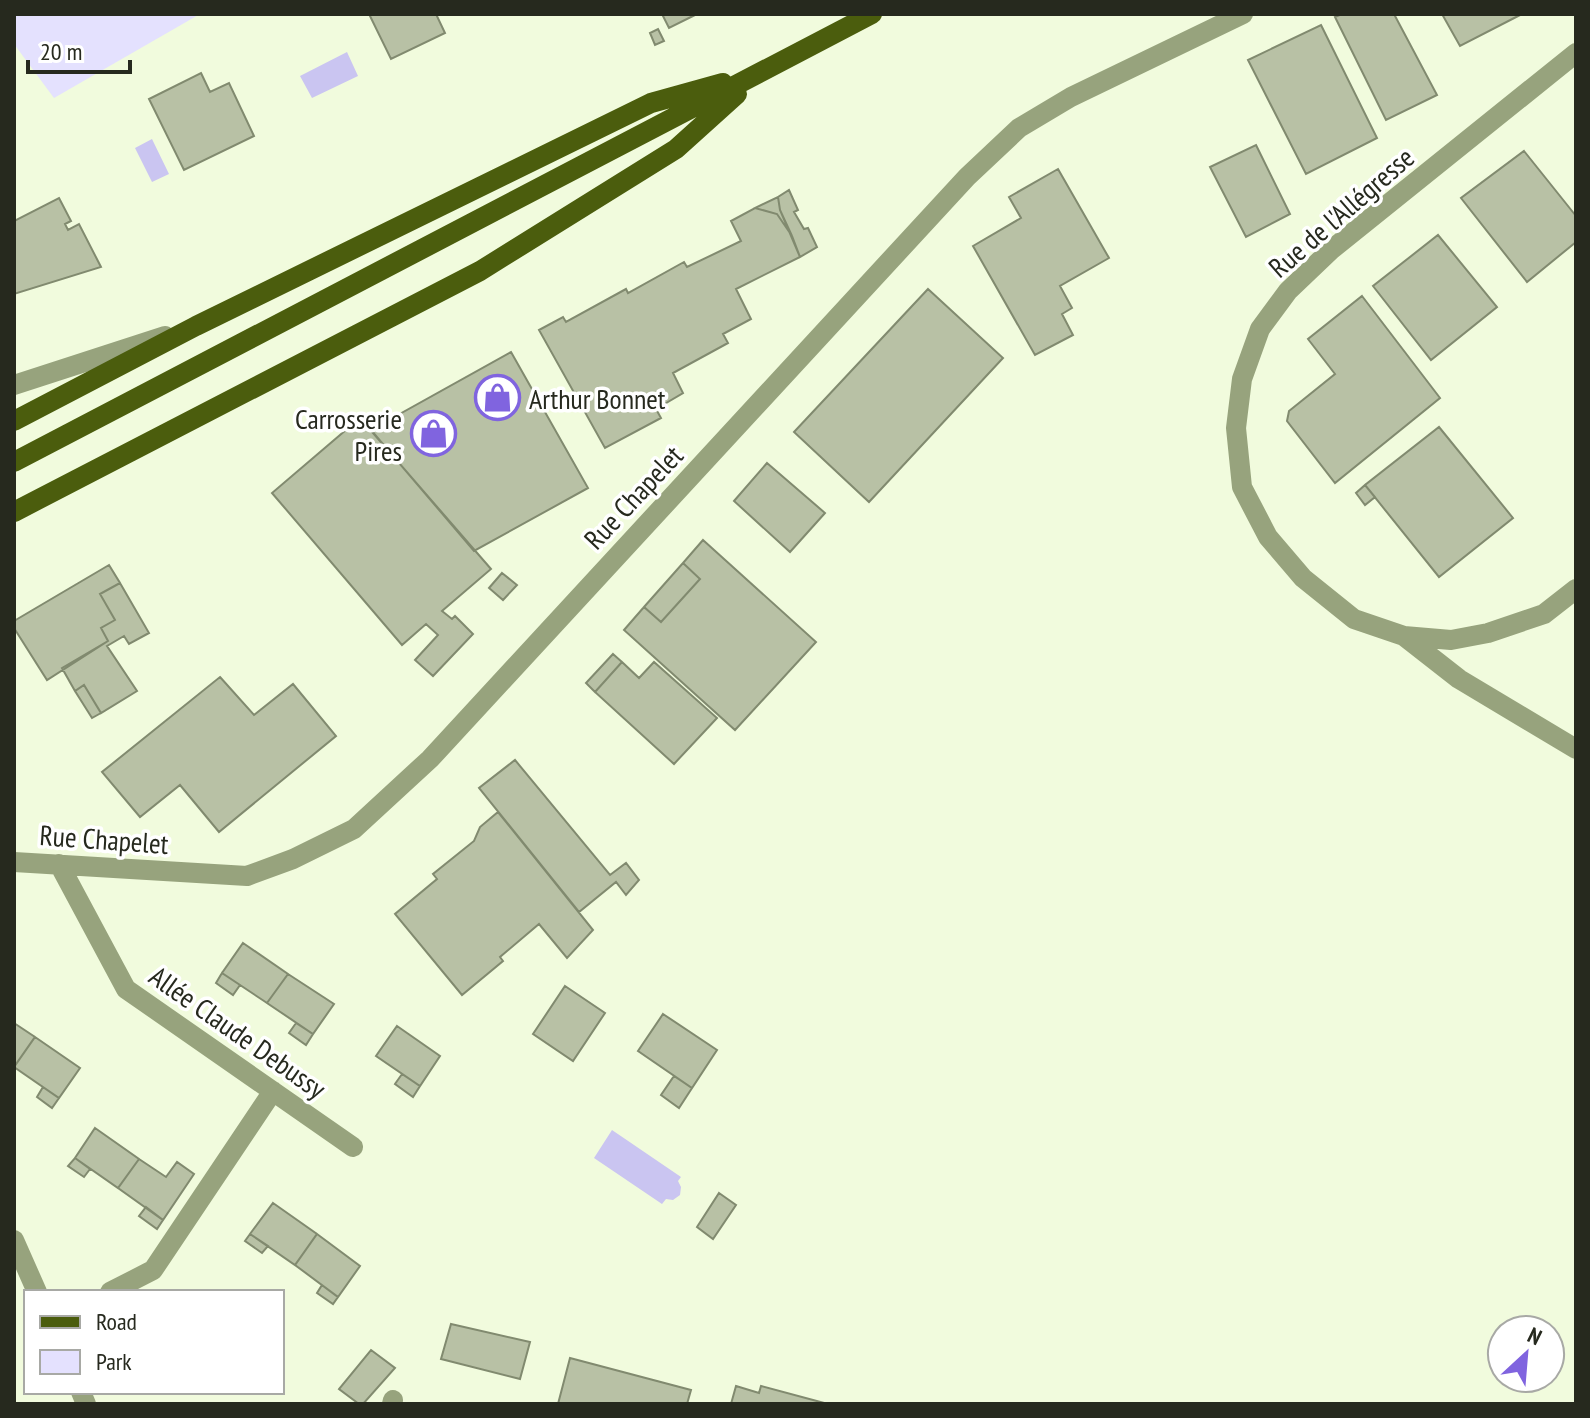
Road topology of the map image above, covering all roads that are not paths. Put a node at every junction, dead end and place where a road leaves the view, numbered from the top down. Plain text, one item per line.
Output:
1 (872, 14) edge
2 (1243, 14) edge
3 (1576, 53) edge
4 (761, 73) junction
5 (196, 326) junction
6 (14, 385) edge
7 (14, 421) edge
8 (14, 462) edge
9 (14, 512) edge
10 (1576, 589) edge
11 (1404, 636) junction
12 (1576, 749) edge
13 (14, 862) edge
14 (59, 864) junction
15 (273, 1091) junction
16 (353, 1147) dead end
17 (14, 1240) edge
18 (36, 1290) edge
19 (114, 1290) edge

1 - 4 main road
2 - 14 street, Rue Chapelet
3 - 11 street, Rue de l'Allégresse
4 - 5 main road
4 - 8 main road
4 - 9 main road
5 - 6 street
5 - 7 main road
10 - 11 street, Rue de l'Allégresse
11 - 12 street
13 - 14 street, Rue Chapelet
14 - 15 street, Allée Claude Debussy
15 - 16 street, Allée Claude Debussy
15 - 19 street
17 - 18 street

